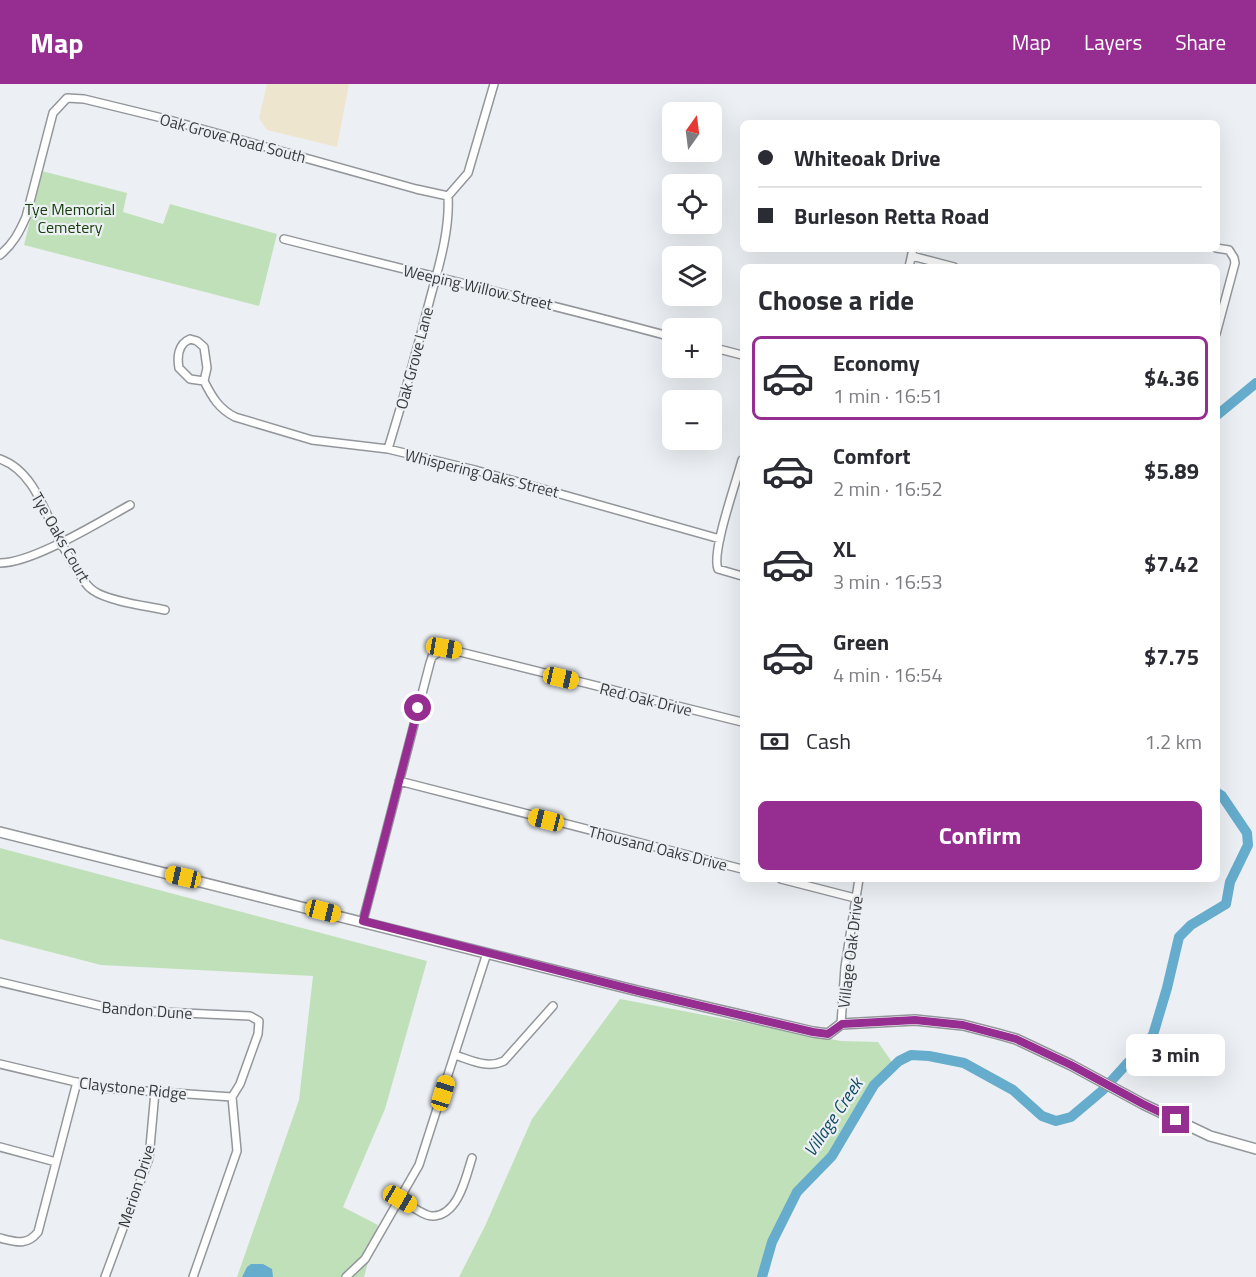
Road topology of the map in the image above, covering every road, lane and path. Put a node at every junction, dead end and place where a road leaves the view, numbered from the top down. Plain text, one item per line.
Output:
1 (494, 84) edge
2 (448, 196) junction
3 (284, 239) dead end
4 (1220, 249) edge
5 (913, 253) edge
6 (0, 255) edge
7 (945, 264) edge
8 (436, 278) junction
9 (1220, 330) edge
10 (662, 334) edge
11 (722, 350) edge
12 (740, 354) edge
13 (204, 381) junction
14 (388, 449) junction
15 (0, 459) edge
16 (740, 467) edge
17 (130, 505) dead end
18 (720, 539) junction
19 (60, 542) junction
20 (0, 563) edge
21 (740, 575) edge
22 (165, 610) dead end
23 (740, 722) edge
24 (399, 782) junction
25 (0, 832) edge
26 (740, 868) edge
27 (793, 882) edge
28 (858, 882) edge
29 (855, 898) junction
30 (363, 921) junction
31 (487, 953) junction
32 (0, 982) edge
33 (553, 1006) dead end
34 (842, 1024) junction
35 (455, 1055) junction
36 (0, 1064) edge
37 (77, 1082) junction
38 (155, 1092) junction
39 (232, 1097) junction
40 (0, 1147) edge
41 (1256, 1149) edge
42 (472, 1158) dead end
43 (57, 1162) junction
44 (400, 1199) junction
45 (0, 1238) edge
46 (105, 1277) edge
47 (193, 1277) edge
48 (346, 1277) edge

1 - 2 street
2 - 6 street, Oak Grove Road South
2 - 8 street, Oak Grove Lane
3 - 8 street, Weeping Willow Street
4 - 9 street
5 - 7 street
8 - 10 street, Weeping Willow Street
8 - 14 street, Oak Grove Lane
11 - 12 street
13 - 13 street
13 - 14 street, Whispering Oaks Street
14 - 18 street, Whispering Oaks Street
15 - 19 street, Tye Oaks Court
16 - 18 street
17 - 19 street
18 - 21 street
19 - 20 street
19 - 22 street, Tye Oaks Court
23 - 24 street, Red Oak Drive
24 - 26 street, Thousand Oaks Drive
24 - 30 street
25 - 30 street
27 - 29 street
28 - 29 street, Village Oak Drive
29 - 34 street, Village Oak Drive
30 - 31 street
31 - 34 street
31 - 35 street
32 - 39 street, Bandon Dune
33 - 35 street
34 - 41 street
35 - 44 street
36 - 37 street, Claystone Ridge
37 - 38 street, Claystone Ridge
37 - 43 street
38 - 39 street, Claystone Ridge
38 - 46 street, Merion Drive
39 - 47 street
40 - 43 street
42 - 44 street
43 - 45 street
44 - 48 street

